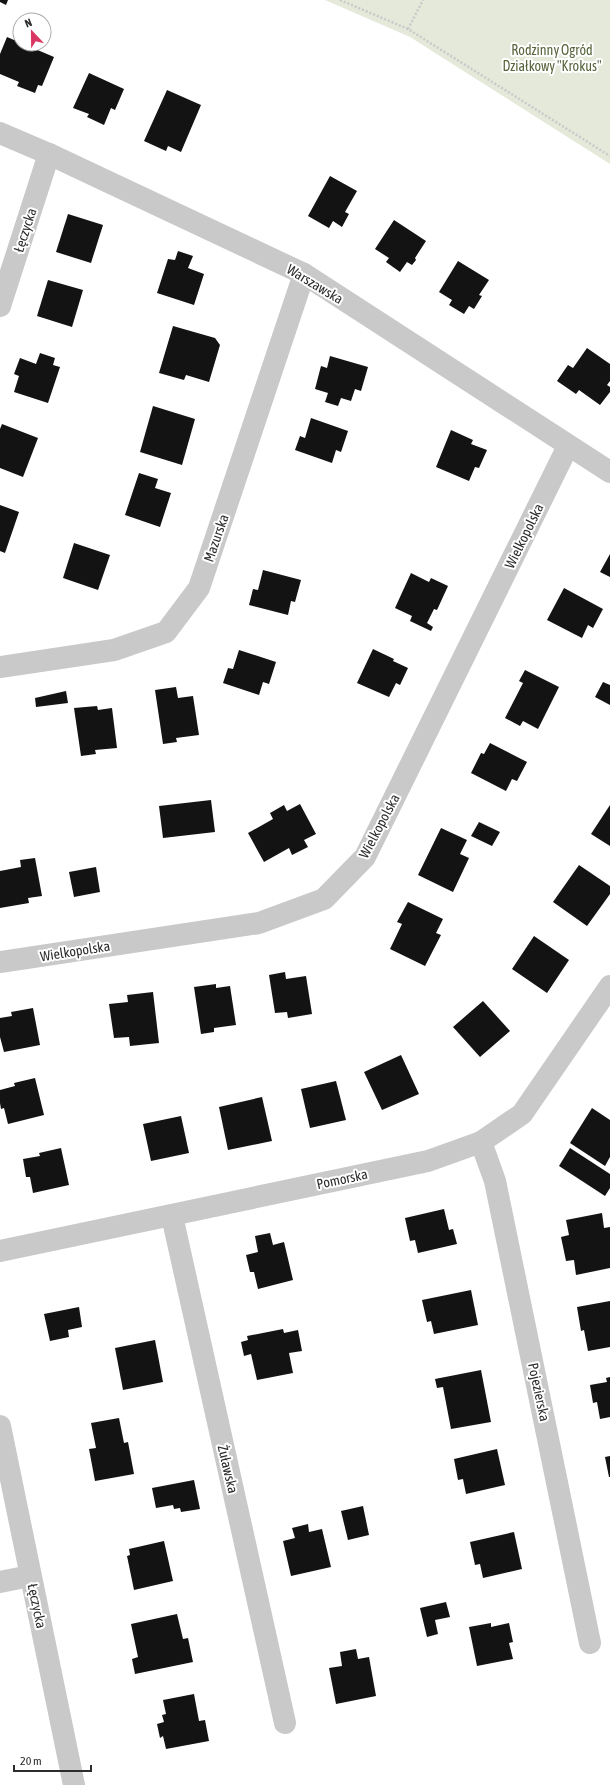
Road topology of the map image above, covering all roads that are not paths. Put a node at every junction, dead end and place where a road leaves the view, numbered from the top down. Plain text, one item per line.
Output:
1 (0, 132) edge
2 (49, 154) junction
3 (304, 274) junction
4 (0, 306) edge
5 (568, 446) junction
6 (610, 472) edge
7 (0, 667) edge
8 (0, 962) edge
9 (610, 986) edge
10 (481, 1142) junction
11 (172, 1216) junction
12 (0, 1251) edge
13 (0, 1426) edge
14 (30, 1576) junction
15 (0, 1582) edge
16 (590, 1643) dead end
17 (285, 1723) dead end
18 (74, 1785) edge

1 - 2 street, Warszawska
2 - 3 street, Warszawska
2 - 4 street, Łęczycka
3 - 5 street, Warszawska
3 - 7 street, Mazurska
5 - 6 street, Warszawska
5 - 8 street, Wielkopolska
9 - 10 street, Pomorska
10 - 11 street, Pomorska
10 - 16 street, Pojezierska
11 - 12 street, Pomorska
11 - 17 street, Żuławska
13 - 14 street, Łęczycka
14 - 15 street
14 - 18 street, Łęczycka

